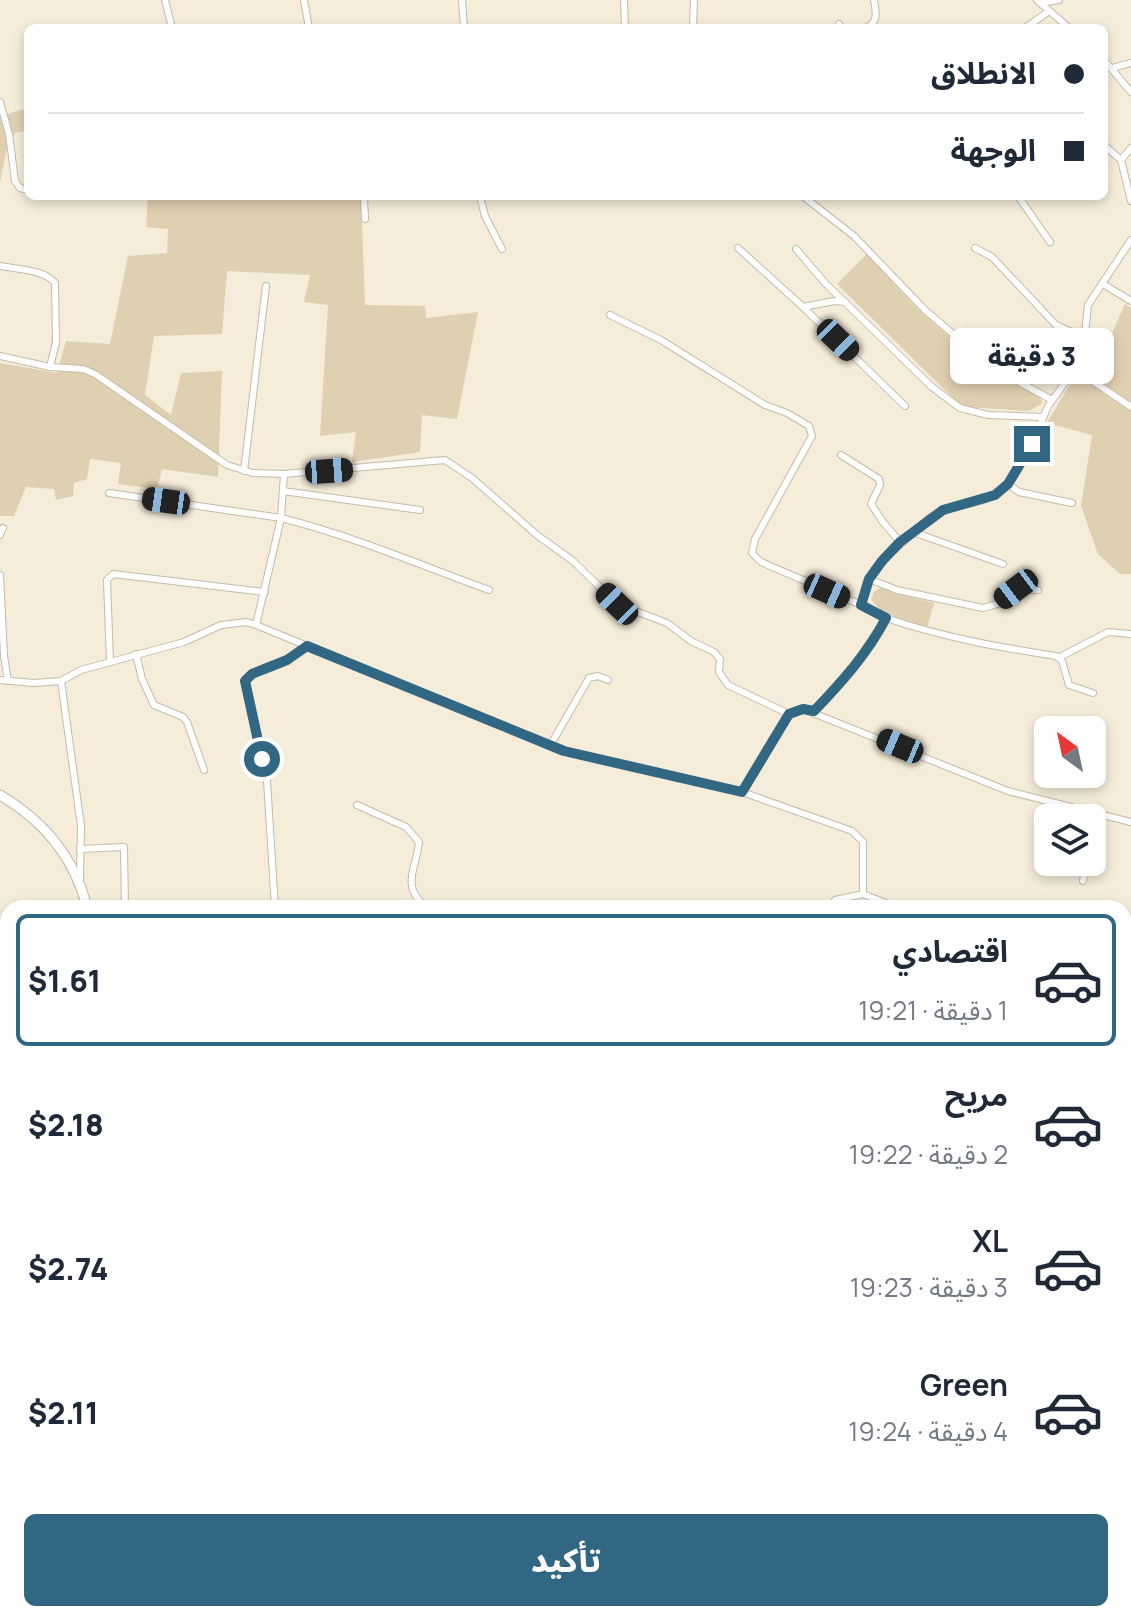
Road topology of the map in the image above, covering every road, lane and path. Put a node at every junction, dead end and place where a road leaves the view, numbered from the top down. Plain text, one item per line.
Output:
1 (165, 0) edge
2 (304, 0) edge
3 (462, 0) edge
4 (624, 0) edge
5 (694, 0) edge
6 (874, 0) edge
7 (1059, 0) edge
8 (1038, 2) edge
9 (1048, 12) junction
10 (171, 24) edge
11 (308, 24) edge
12 (464, 24) edge
13 (625, 24) edge
14 (693, 24) edge
15 (873, 24) edge
16 (1031, 24) edge
17 (1064, 24) edge
18 (1131, 63) edge
19 (1108, 64) edge
20 (1112, 68) junction
21 (1131, 92) edge
22 (0, 102) edge
23 (1131, 148) edge
24 (1108, 149) edge
25 (1121, 160) junction
26 (24, 189) edge
27 (364, 200) edge
28 (481, 200) edge
29 (808, 200) edge
30 (1021, 200) edge
31 (1131, 201) edge
32 (365, 219) dead end
33 (1131, 240) edge
34 (1050, 242) dead end
35 (738, 248) dead end
36 (975, 248) dead end
37 (502, 249) dead end
38 (796, 249) dead end
39 (0, 266) edge
40 (1103, 284) junction
41 (266, 286) dead end
42 (1131, 301) edge
43 (845, 302) junction
44 (803, 307) junction
45 (610, 315) dead end
46 (1085, 338) junction
47 (0, 356) edge
48 (50, 367) junction
49 (1075, 369) junction
50 (1052, 400) junction
51 (905, 406) dead end
52 (1131, 407) edge
53 (1043, 417) junction
54 (841, 455) dead end
55 (244, 471) junction
56 (284, 474) junction
57 (1008, 484) junction
58 (283, 491) junction
59 (109, 493) dead end
60 (1072, 503) dead end
61 (420, 510) dead end
62 (281, 518) junction
63 (913, 532) junction
64 (900, 542) junction
65 (1003, 564) dead end
66 (0, 575) edge
67 (869, 579) junction
68 (489, 590) dead end
69 (1038, 590) dead end
70 (265, 592) junction
71 (861, 605) junction
72 (886, 618) junction
73 (256, 625) junction
74 (1131, 634) edge
75 (307, 646) junction
76 (136, 654) junction
77 (1060, 657) junction
78 (110, 662) junction
79 (4, 680) edge
80 (608, 680) dead end
81 (61, 681) junction
82 (1093, 693) dead end
83 (814, 711) junction
84 (789, 714) junction
85 (550, 746) junction
86 (204, 770) dead end
87 (742, 792) junction
88 (0, 795) edge
89 (1056, 804) edge
90 (357, 805) dead end
91 (1106, 816) edge
92 (1131, 822) edge
93 (80, 849) junction
94 (1084, 876) edge
95 (1083, 881) dead end
96 (80, 883) junction
97 (863, 894) junction
98 (85, 900) edge
99 (125, 900) edge
100 (274, 900) edge
101 (420, 900) edge
102 (835, 900) edge
103 (878, 900) edge

1 - 10 street
2 - 11 street
3 - 12 street
4 - 13 street
5 - 14 street
6 - 15 street
7 - 8 street
8 - 9 street
9 - 16 street
9 - 17 street
18 - 20 street
19 - 20 street
20 - 21 street
22 - 26 street
23 - 25 street
24 - 25 street
25 - 31 street
27 - 32 street
28 - 37 street
29 - 50 street
30 - 34 street
33 - 40 street
35 - 44 street
36 - 46 street
38 - 43 street
39 - 48 street
40 - 42 street
40 - 46 street
41 - 55 street
43 - 44 street
43 - 53 street
44 - 51 street
45 - 71 street
46 - 49 street
47 - 48 street
48 - 55 street
49 - 50 street
49 - 52 street
50 - 53 street
53 - 57 street
54 - 64 street
55 - 56 street
56 - 58 street
56 - 84 street
57 - 60 street
57 - 63 street
58 - 61 street
58 - 62 street
59 - 62 street
62 - 68 street
62 - 70 street
63 - 64 street
63 - 65 street
64 - 67 street
66 - 79 street
67 - 69 street
67 - 71 street
70 - 73 street
70 - 78 street
71 - 72 street
72 - 77 street
72 - 83 street
73 - 75 street
73 - 76 street
74 - 77 street
75 - 85 street
75 - 100 street
76 - 78 street
76 - 86 street
77 - 82 street
78 - 81 street
79 - 81 street
80 - 85 street
81 - 93 street
83 - 84 street
83 - 89 street
84 - 87 street
85 - 87 street
87 - 97 street
88 - 96 main road
90 - 101 street
91 - 92 street
93 - 96 street
93 - 99 street
94 - 95 street
96 - 98 main road
97 - 102 street
97 - 103 street

